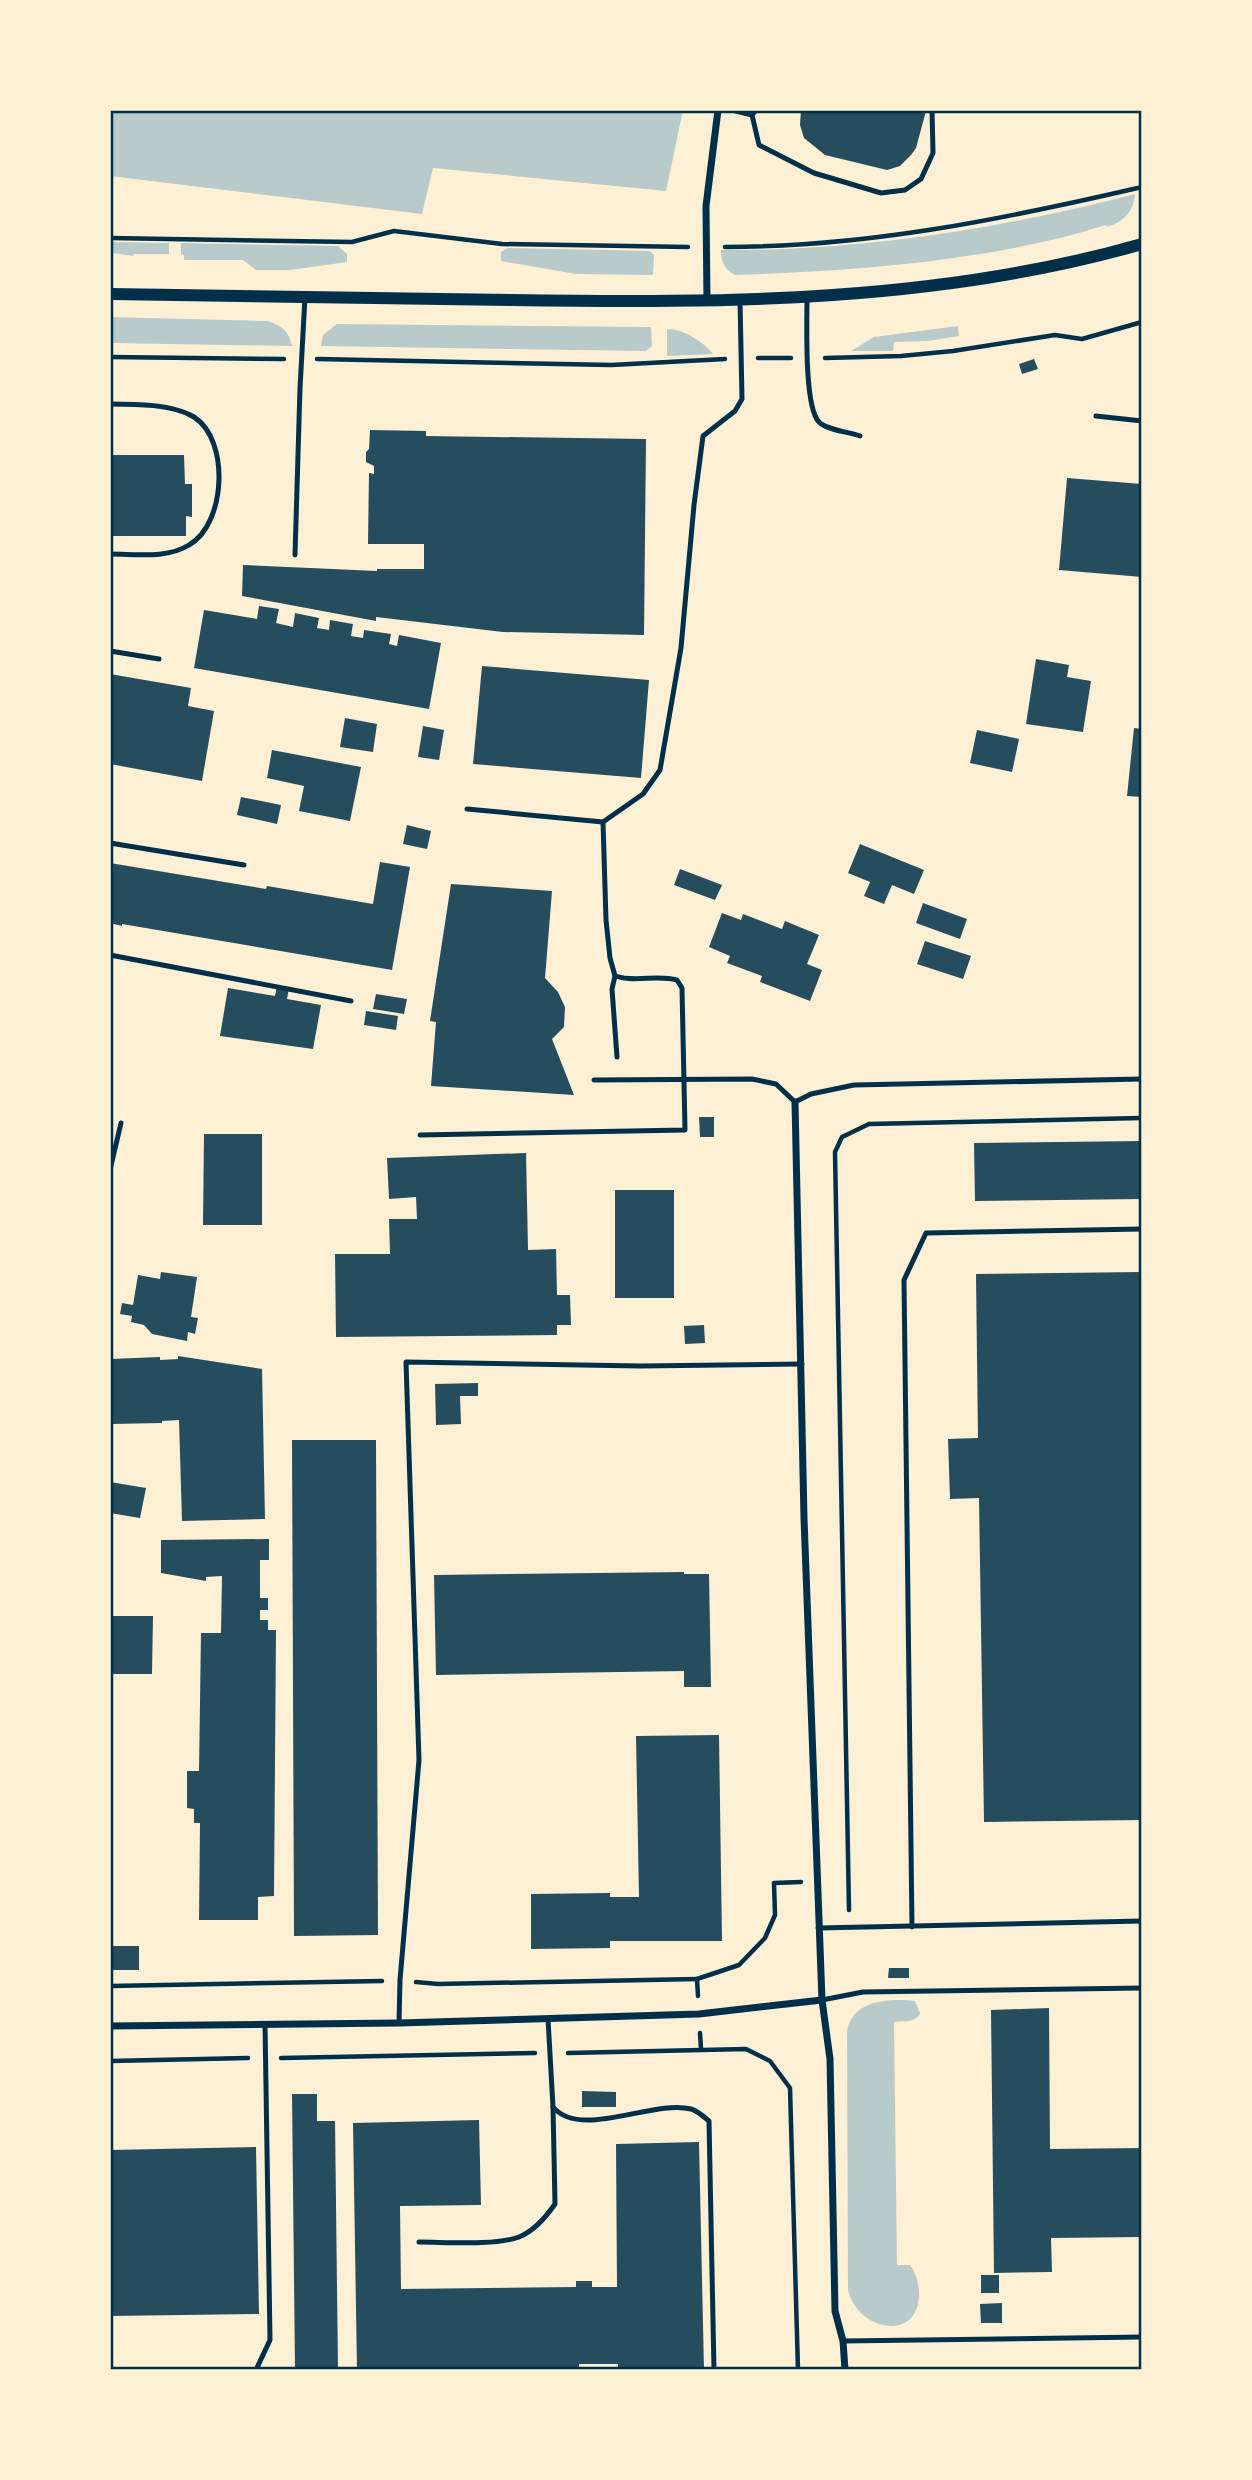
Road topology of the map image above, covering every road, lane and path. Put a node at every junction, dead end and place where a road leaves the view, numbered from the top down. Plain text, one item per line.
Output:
1 (718, 110) edge
2 (732, 110) edge
3 (932, 110) edge
4 (754, 113) edge
5 (1142, 187) edge
6 (110, 238) edge
7 (1142, 244) edge
8 (706, 247) junction
9 (110, 294) edge
10 (305, 297) junction
11 (807, 298) junction
12 (740, 300) junction
13 (707, 301) junction
14 (1142, 322) edge
15 (110, 357) edge
16 (743, 358) junction
17 (808, 358) junction
18 (302, 359) junction
19 (110, 404) edge
20 (1096, 416) dead end
21 (1142, 421) edge
22 (860, 436) dead end
23 (110, 554) edge
24 (295, 555) dead end
25 (110, 651) edge
26 (159, 659) dead end
27 (467, 809) dead end
28 (603, 821) junction
29 (110, 843) edge
30 (244, 864) dead end
31 (110, 955) edge
32 (615, 976) junction
33 (351, 1002) dead end
34 (617, 1057) dead end
35 (1142, 1079) edge
36 (594, 1080) dead end
37 (684, 1080) junction
38 (795, 1102) junction
39 (1142, 1118) edge
40 (121, 1123) dead end
41 (420, 1135) dead end
42 (110, 1170) edge
43 (1142, 1229) edge
44 (802, 1364) junction
45 (816, 1882) junction
46 (848, 1882) junction
47 (1142, 1922) edge
48 (912, 1927) junction
49 (818, 1928) junction
50 (850, 1928) junction
51 (1142, 1987) edge
52 (822, 2000) junction
53 (699, 2014) junction
54 (548, 2020) junction
55 (399, 2023) junction
56 (265, 2024) junction
57 (110, 2026) edge
58 (701, 2049) dead end
59 (553, 2107) junction
60 (419, 2242) dead end
61 (1142, 2337) edge
62 (843, 2341) junction
63 (256, 2370) edge
64 (715, 2370) edge
65 (845, 2370) edge

1 - 8 street
2 - 4 lane
3 - 4 lane
5 - 8 path
6 - 8 path
7 - 11 street
8 - 13 street
9 - 10 street
10 - 13 street
10 - 18 lane
11 - 12 street
11 - 17 lane
12 - 13 street
12 - 16 lane
14 - 17 path
15 - 18 path
16 - 17 path
16 - 18 path
16 - 28 lane
17 - 22 lane
18 - 24 lane
19 - 23 lane
20 - 21 lane
25 - 26 lane
27 - 28 lane
28 - 32 lane
29 - 30 lane
31 - 33 lane
32 - 34 lane
32 - 37 lane
35 - 38 lane
36 - 37 lane
37 - 38 lane
37 - 41 lane
38 - 44 street
39 - 46 path
40 - 42 lane
43 - 48 lane
44 - 45 street
44 - 55 lane
45 - 46 path
45 - 49 street
45 - 53 path
46 - 50 path
47 - 48 lane
48 - 50 lane
49 - 50 lane
49 - 52 street
51 - 52 lane
52 - 53 street
52 - 62 street
53 - 54 street
53 - 58 path
54 - 55 street
54 - 59 lane
55 - 56 street
56 - 57 street
56 - 63 lane
59 - 60 lane
59 - 64 lane
61 - 62 lane
62 - 65 street

